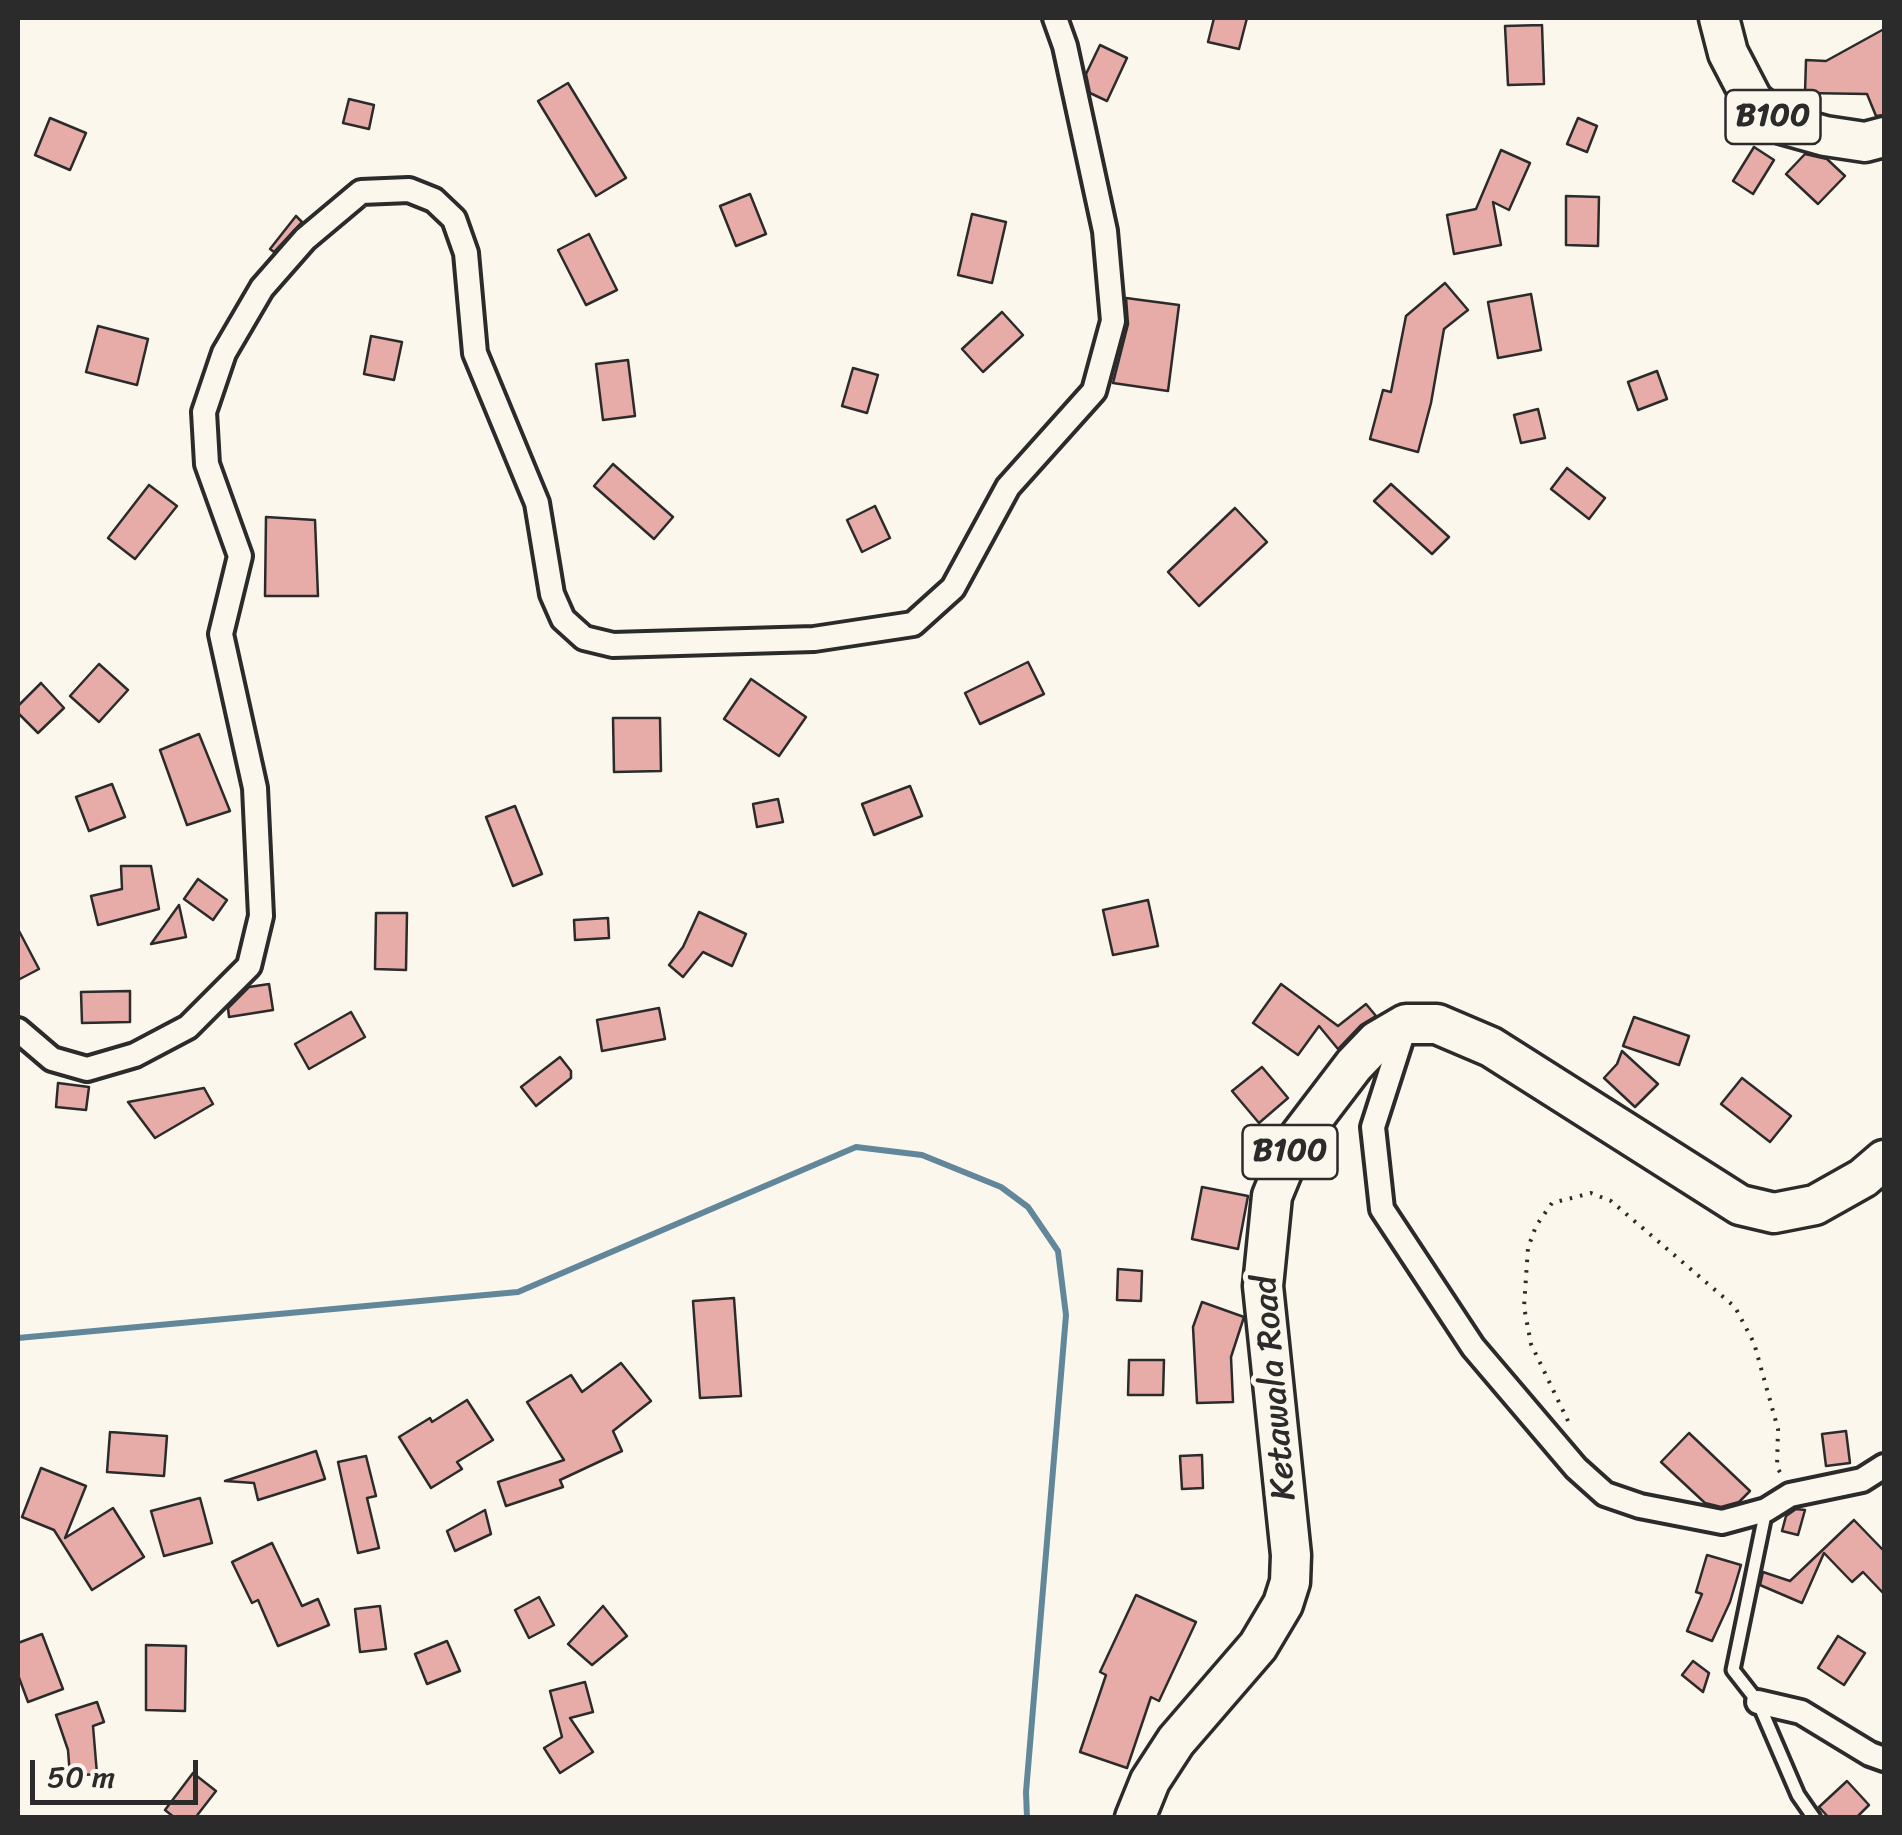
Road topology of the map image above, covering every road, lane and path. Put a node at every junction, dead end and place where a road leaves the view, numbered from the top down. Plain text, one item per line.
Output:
1 (1055, 18) edge
2 (1719, 18) edge
3 (1884, 138) edge
4 (1406, 1024) junction
5 (18, 1030) edge
6 (1884, 1160) edge
7 (1884, 1466) edge
8 (1576, 1468) junction
9 (1790, 1495) junction
10 (1766, 1510) junction
11 (1758, 1702) junction
12 (1884, 1759) edge
13 (1135, 1818) edge
14 (1814, 1818) edge

1 - 5 street
2 - 3 main road, B100
4 - 6 main road
4 - 8 street
4 - 13 main road, Ketawala Road / B100
7 - 9 street
8 - 9 path
8 - 10 street
9 - 10 street
10 - 11 lane
11 - 12 street
11 - 14 lane

